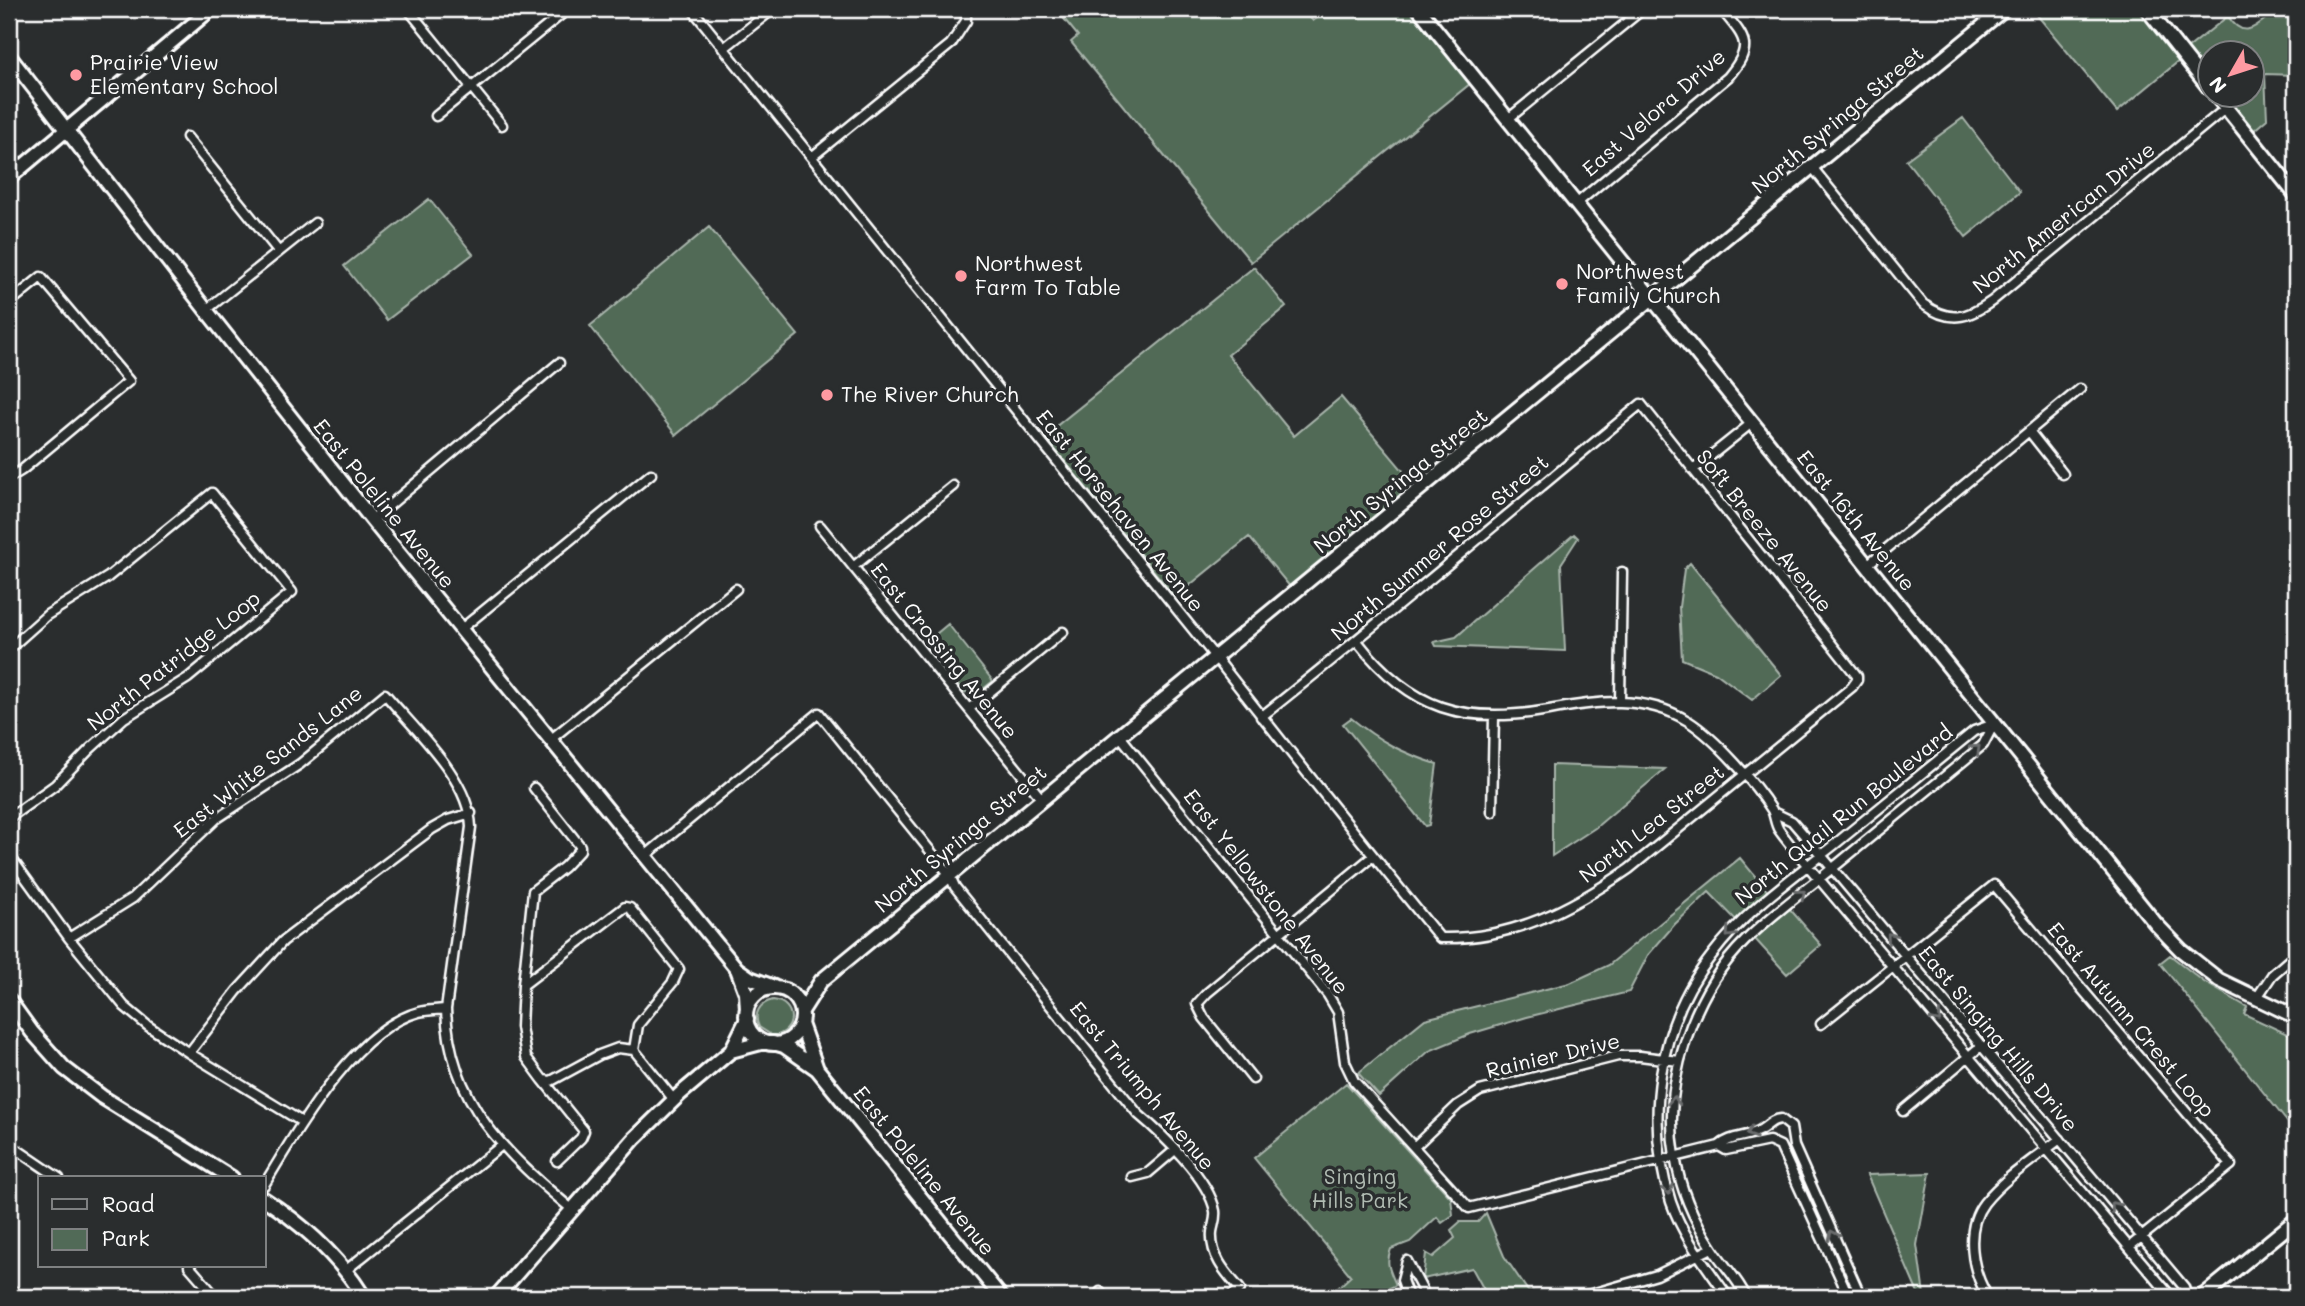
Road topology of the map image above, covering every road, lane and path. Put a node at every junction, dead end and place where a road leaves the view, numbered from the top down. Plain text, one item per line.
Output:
1 (211, 9) edge
2 (408, 9) edge
3 (568, 9) edge
4 (692, 9) edge
5 (774, 9) edge
6 (966, 9) edge
7 (1419, 9) edge
8 (1643, 9) edge
9 (1721, 9) edge
10 (2004, 9) edge
11 (2147, 9) edge
12 (724, 48) junction
13 (9, 56) edge
14 (2196, 71) edge
15 (472, 88) junction
16 (2226, 108) joint
17 (436, 116) dead end
18 (1508, 119) junction
19 (502, 125) dead end
20 (67, 130) junction
21 (187, 137) dead end
22 (813, 156) junction
23 (1812, 167) junction
24 (9, 178) edge
25 (2296, 195) edge
26 (1576, 204) junction
27 (315, 223) dead end
28 (279, 251) junction
29 (1653, 298) junction
30 (9, 303) edge
31 (205, 310) junction
32 (559, 363) dead end
33 (2080, 389) dead end
34 (1641, 404) joint
35 (1752, 422) junction
36 (2029, 431) junction
37 (1693, 470) junction
38 (651, 474) dead end
39 (2063, 474) dead end
40 (9, 478) edge
41 (953, 485) dead end
42 (372, 520) junction
43 (820, 526) dead end
44 (1867, 565) junction
45 (853, 567) junction
46 (1622, 572) dead end
47 (736, 589) dead end
48 (460, 630) junction
49 (1063, 632) dead end
50 (1357, 641) junction
51 (9, 649) edge
52 (1216, 658) junction
53 (1857, 680) joint
54 (1620, 701) junction
55 (969, 709) junction
56 (1494, 716) junction
57 (1261, 717) junction
58 (1994, 724) junction
59 (1120, 736) junction
60 (550, 740) junction
61 (1744, 775) junction
62 (534, 788) dead end
63 (1041, 797) junction
64 (1492, 812) dead end
65 (1773, 812) junction
66 (471, 813) junction
67 (9, 818) edge
68 (9, 855) edge
69 (1821, 855) junction
70 (1373, 856) junction
71 (644, 857) junction
72 (1808, 865) junction
73 (1833, 868) junction
74 (949, 874) junction
75 (1819, 879) junction
76 (1278, 933) junction
77 (69, 938) junction
78 (1440, 938) joint
79 (2296, 954) edge
80 (1906, 956) junction
81 (1893, 966) junction
82 (737, 969) junction
83 (821, 981) junction
84 (523, 985) junction
85 (782, 989) junction
86 (2256, 999) junction
87 (9, 1000) edge
88 (446, 1009) junction
89 (802, 1010) junction
90 (747, 1014) junction
91 (2296, 1017) edge
92 (801, 1024) junction
93 (1821, 1024) dead end
94 (773, 1043) junction
95 (1981, 1046) junction
96 (634, 1050) junction
97 (730, 1051) junction
98 (189, 1053) junction
99 (1969, 1056) junction
100 (1664, 1059) junction
101 (1679, 1062) junction
102 (817, 1069) junction
103 (1253, 1079) dead end
104 (543, 1080) junction
105 (674, 1100) junction
106 (1903, 1111) dead end
107 (302, 1122) junction
108 (2060, 1139) junction
109 (9, 1144) edge
110 (502, 1145) junction
111 (1719, 1146) junction
112 (1414, 1147) junction
113 (2047, 1149) junction
114 (1175, 1150) junction
115 (1674, 1156) junction
116 (1661, 1159) junction
117 (556, 1160) dead end
118 (56, 1176) edge
119 (229, 1176) edge
120 (1132, 1177) dead end
121 (266, 1182) edge
122 (266, 1201) edge
123 (574, 1211) junction
124 (2296, 1220) edge
125 (2141, 1237) junction
126 (2129, 1247) junction
127 (1712, 1248) junction
128 (1699, 1256) junction
129 (190, 1268) edge
130 (201, 1268) edge
131 (345, 1271) junction
132 (195, 1273) junction
133 (9, 1288) edge
134 (22, 1297) edge
135 (216, 1297) edge
136 (364, 1297) edge
137 (496, 1297) edge
138 (1001, 1297) edge
139 (1230, 1297) edge
140 (1408, 1297) edge
141 (1426, 1297) edge
142 (1581, 1297) edge
143 (1728, 1297) edge
144 (1746, 1297) edge
145 (1849, 1297) edge
146 (1861, 1297) edge
147 (1988, 1297) edge
148 (2175, 1297) edge
149 (2187, 1297) edge
150 (2202, 1297) edge

1 - 20 street
2 - 15 street
3 - 15 street
4 - 12 street, East Horsehaven Avenue
5 - 12 street
6 - 22 street
7 - 18 street, East 16th Avenue
8 - 18 street
9 - 26 street, East Velora Drive
10 - 23 street, North Syringa Street
11 - 14 street
12 - 22 street, East Horsehaven Avenue
13 - 20 street, East Poleline Avenue
15 - 17 street
15 - 19 street
16 - 23 street, North American Drive
16 - 25 street
18 - 26 street, East 16th Avenue
20 - 24 street
20 - 31 street, East Poleline Avenue
21 - 28 street
22 - 52 street, East Horsehaven Avenue
23 - 29 street, North Syringa Street
26 - 29 street, East 16th Avenue
27 - 28 street
28 - 31 street
29 - 35 street, East 16th Avenue
29 - 52 street, North Syringa Street
30 - 40 street
31 - 42 street, East Poleline Avenue
32 - 42 street
33 - 36 street
34 - 37 street, Soft Breeze Avenue
34 - 50 street, North Summer Rose Street
35 - 37 street
35 - 44 street, East 16th Avenue
36 - 39 street
36 - 44 street
37 - 53 street, Soft Breeze Avenue
38 - 48 street
41 - 45 street
42 - 48 street, East Poleline Avenue
43 - 45 street, East Crossing Avenue
44 - 58 street, East 16th Avenue
45 - 55 street, East Crossing Avenue
46 - 54 street
47 - 60 street
48 - 60 street, East Poleline Avenue
49 - 55 street
50 - 56 street, East Singing Hills Drive
50 - 57 street, North Summer Rose Street
51 - 67 street, North Patridge Loop
52 - 57 street, East Horsehaven Avenue
52 - 59 street, North Syringa Street
53 - 61 street, North Lea Street
54 - 56 street, East Singing Hills Drive
54 - 61 street, East Singing Hills Drive
55 - 63 street, East Crossing Avenue
56 - 64 street
57 - 70 street, East Horsehaven Avenue
58 - 69 street, North Quail Run Boulevard
73 -> 58 street, North Quail Run Boulevard
58 - 86 street, East 16th Avenue
59 - 63 street, North Syringa Street
59 - 76 street, East Yellowstone Avenue
60 - 71 street, East Poleline Avenue
61 - 65 street, East Singing Hills Drive
61 - 78 street, North Lea Street
62 - 84 street
63 - 74 street, North Syringa Street
65 - 69 street, East Singing Hills Drive
65 - 72 street, East Singing Hills Drive
66 - 77 street, East White Sands Lane
66 - 88 street, East White Sands Lane
66 - 98 street
68 - 77 street
69 - 72 street, North Quail Run Boulevard
69 - 73 street, East Singing Hills Drive
70 - 76 street
70 - 78 street, East Horsehaven Avenue
71 - 74 street, East Triumph Avenue
71 - 82 street, East Poleline Avenue
72 - 75 street, East Singing Hills Drive
72 -> 100 street, North Quail Run Boulevard
73 - 75 street, North Quail Run Boulevard
80 -> 73 street, East Singing Hills Drive
74 - 83 street, North Syringa Street
74 - 114 street, East Triumph Avenue
75 - 81 street, East Singing Hills Drive
101 -> 75 street, North Quail Run Boulevard
76 - 103 street
76 - 112 street, East Yellowstone Avenue
77 - 98 street
79 - 86 street
80 - 81 street
80 - 95 street, East Singing Hills Drive
80 - 125 street, East Autumn Crest Loop
81 - 93 street
81 -> 99 street, East Singing Hills Drive
82 - 85 street, East Poleline Avenue
82 - 90 street, East Poleline Avenue
83 - 85 street, North Syringa Street
83 - 89 street, North Syringa Street
84 - 96 street
84 - 104 street
85 - 89 street
85 - 90 street
86 - 91 street, East 16th Avenue
87 - 119 street
88 - 107 street
88 - 110 street, East White Sands Lane
89 - 92 street
90 - 94 street
90 - 97 street
92 - 94 street
92 - 102 street, East Poleline Avenue
94 - 97 street
94 - 102 street, East Poleline Avenue
95 - 99 street
95 - 108 street, East Singing Hills Drive
96 - 104 street
96 - 105 street
97 - 105 street
98 - 107 street
99 - 106 street
99 - 113 street, East Singing Hills Drive
100 - 101 street, Rainier Drive
100 - 112 street, Rainier Drive
100 - 116 street, North Quail Run Boulevard
115 -> 101 street, North Quail Run Boulevard
102 - 138 street, East Poleline Avenue
104 - 117 street
105 - 123 street
107 - 121 street
108 - 113 street
125 -> 108 street, East Singing Hills Drive
109 - 118 street
110 - 123 street, East White Sands Lane
110 - 131 street
111 - 115 street
111 - 145 street
146 -> 111 street
112 - 116 street, East Yellowstone Avenue
113 - 126 street, East Singing Hills Drive
113 - 147 street
114 - 120 street
114 - 139 street, East Triumph Avenue
115 - 116 street
115 - 127 street, North Quail Run Boulevard
116 -> 128 street, North Quail Run Boulevard
122 - 131 street
123 - 137 street
124 - 150 street
125 - 126 street, East Autumn Crest Loop
125 - 149 street, East Singing Hills Drive
126 - 148 street, East Singing Hills Drive
127 - 128 street
127 - 144 street, North Quail Run Boulevard
128 - 142 street
128 - 143 street, North Quail Run Boulevard
129 - 132 street
130 - 132 street
131 - 136 street
132 - 135 street
133 - 134 street
140 - 141 street

